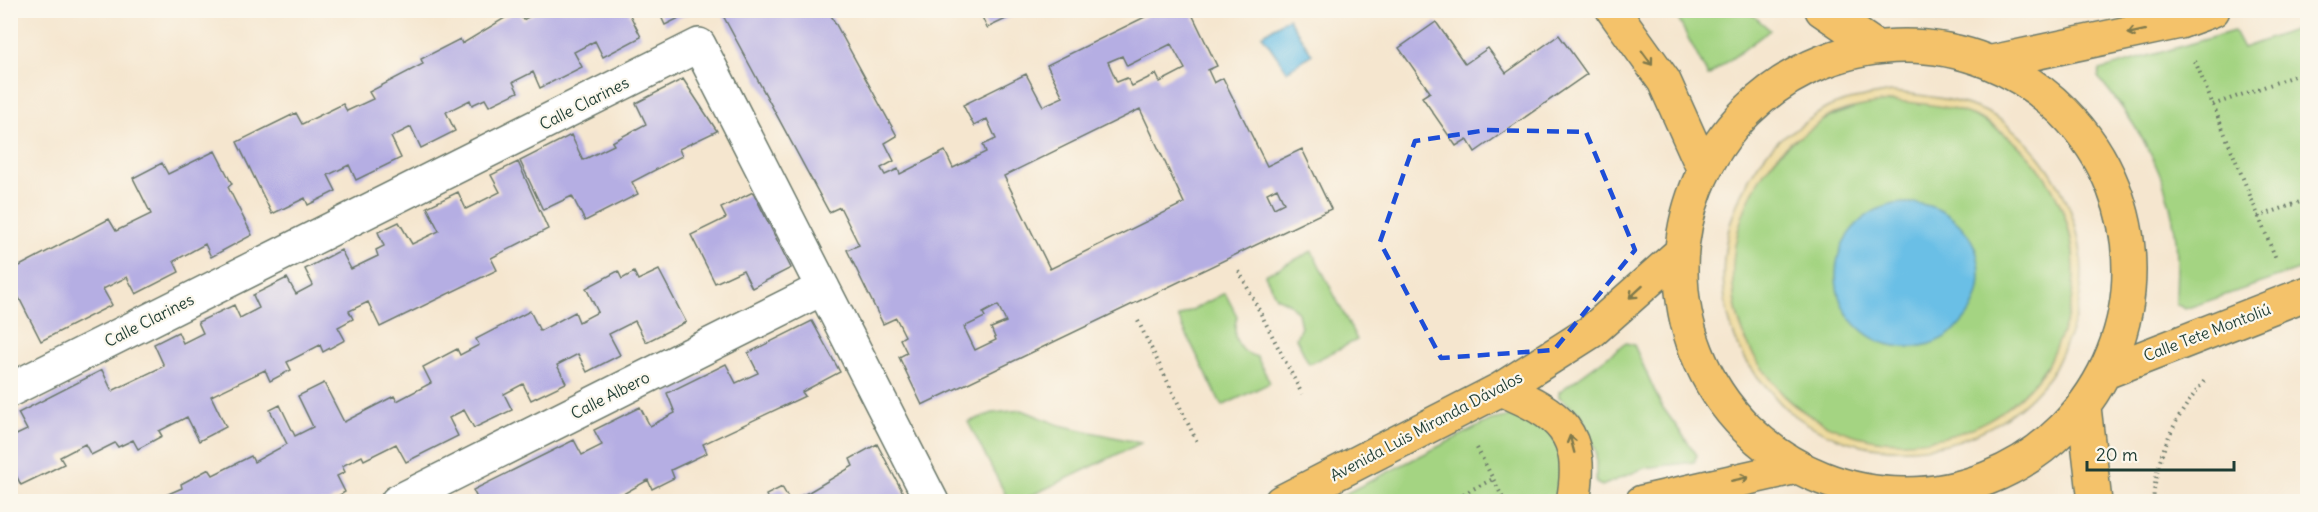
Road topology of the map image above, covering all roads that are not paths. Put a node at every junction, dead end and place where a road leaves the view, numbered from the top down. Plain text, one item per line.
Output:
1 (1613, 10) edge
2 (1822, 10) edge
3 (2213, 10) edge
4 (1876, 47) junction
5 (1992, 62) junction
6 (1703, 168) junction
7 (1680, 253) junction
8 (823, 288) junction
9 (2307, 293) edge
10 (2106, 372) junction
11 (1501, 389) junction
12 (10, 390) edge
13 (2084, 407) junction
14 (1797, 467) junction
15 (1886, 498) edge
16 (397, 501) edge
17 (932, 501) edge
18 (1281, 501) edge
19 (1573, 501) edge
20 (1642, 501) edge
21 (2095, 501) edge

1 -> 6 main road
2 - 4 main road
3 -> 5 main road
4 - 5 main road
4 - 6 main road
5 - 10 main road
6 - 7 main road
7 -> 11 main road, Avenida Luis Miranda Dávalos
7 - 14 main road
8 - 12 street, Calle Clarines
8 - 16 street, Calle Albero
8 - 17 street, Calle Clarines
9 - 10 main road, Calle Tete Montoliú
10 - 13 main road
11 - 18 main road, Avenida Luis Miranda Dávalos
19 -> 11 main road
13 - 15 main road
13 - 21 main road
14 - 15 main road
20 -> 14 main road

